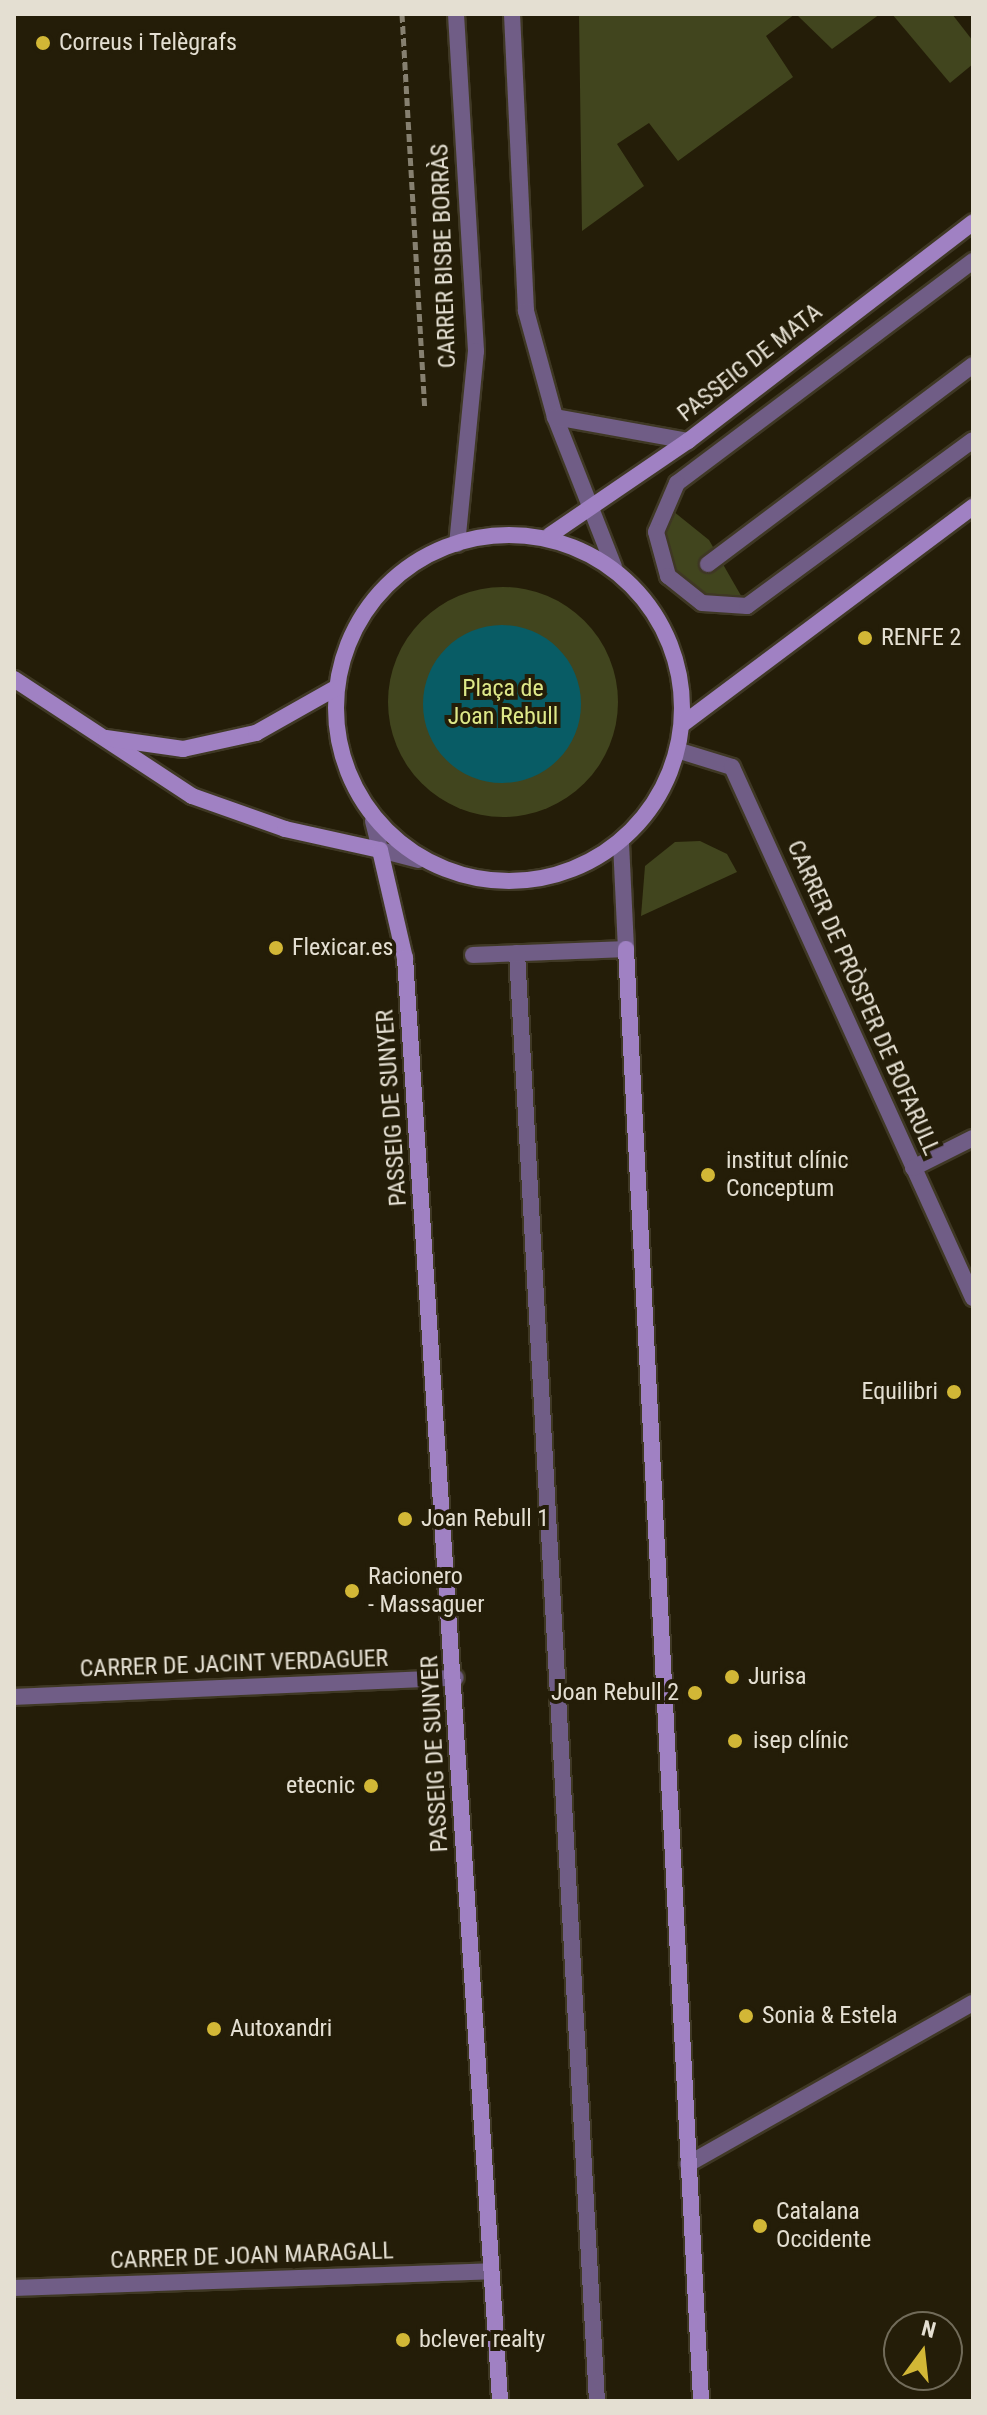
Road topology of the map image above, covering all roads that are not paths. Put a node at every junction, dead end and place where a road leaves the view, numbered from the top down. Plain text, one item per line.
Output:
1 (456, 14) edge
2 (512, 14) edge
3 (973, 222) edge
4 (973, 261) edge
5 (973, 365) edge
6 (555, 417) junction
7 (973, 440) edge
8 (688, 441) junction
9 (973, 507) edge
10 (590, 508) junction
11 (550, 535) junction
12 (457, 544) junction
13 (708, 564) dead end
14 (614, 567) junction
15 (14, 679) edge
16 (336, 688) junction
17 (684, 723) junction
18 (96, 736) junction
19 (680, 751) junction
20 (373, 821) junction
21 (621, 843) junction
22 (380, 850) junction
23 (419, 860) junction
24 (626, 949) junction
25 (517, 953) junction
26 (473, 955) dead end
27 (973, 1138) edge
28 (913, 1168) junction
29 (973, 1298) edge
30 (456, 1678) junction
31 (14, 1697) edge
32 (973, 2003) edge
33 (688, 2164) junction
34 (491, 2271) junction
35 (14, 2288) edge
36 (500, 2401) edge
37 (597, 2401) edge
38 (701, 2401) edge

1 - 12 street, CARRER BISBE BORRÀS
2 - 6 street
3 - 8 street, PASSEIG DE MATA
4 - 7 street
5 - 13 street
6 - 8 street
6 - 10 street
8 - 10 street, PASSEIG DE MATA
9 - 17 street
10 - 11 street, PASSEIG DE MATA
10 - 14 street
11 - 12 street
11 - 14 street
12 - 16 street
14 - 17 street
15 - 18 street
16 - 18 street
16 - 20 street
17 - 19 street
18 - 22 street
19 - 21 street
19 - 28 street, CARRER DE PRÒSPER DE BOFARULL
20 - 22 street, PASSEIG DE SUNYER
20 - 23 street
21 - 23 street
21 - 24 street
22 - 23 street
22 - 30 street, PASSEIG DE SUNYER
24 - 25 street
24 - 33 street
25 - 26 street
25 - 37 street
27 - 28 street
28 - 29 street, CARRER DE PRÒSPER DE BOFARULL
30 - 31 street, CARRER DE JACINT VERDAGUER
30 - 34 street, PASSEIG DE SUNYER
32 - 33 street
33 - 38 street
34 - 35 street, CARRER DE JOAN MARAGALL
34 - 36 street, PASSEIG DE SUNYER

